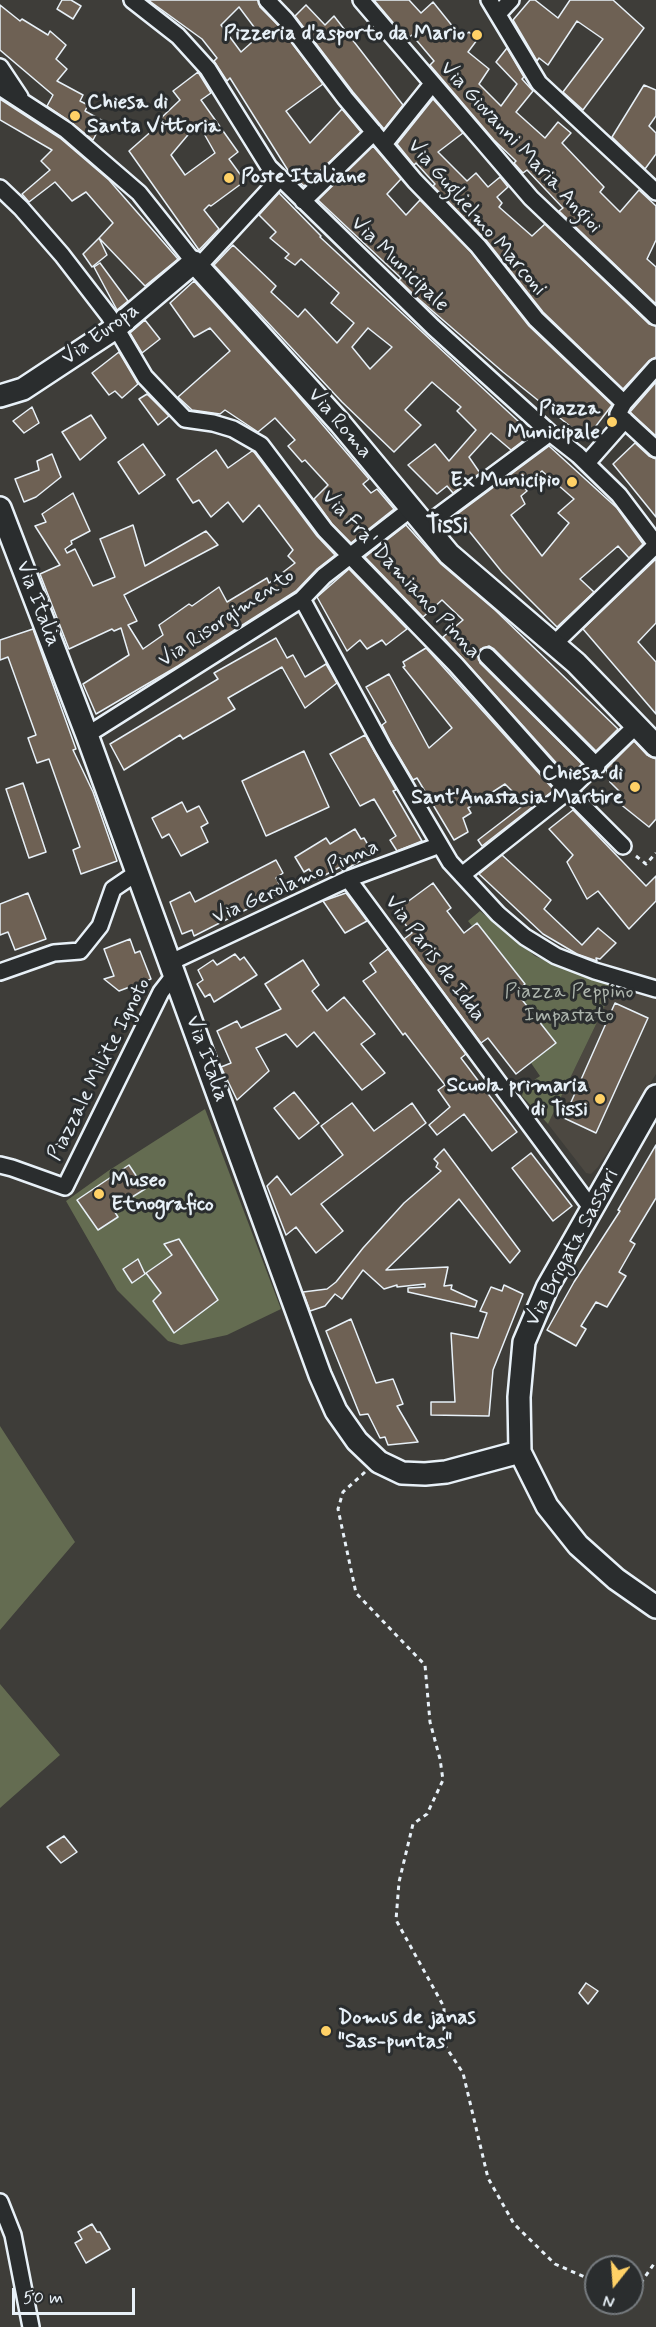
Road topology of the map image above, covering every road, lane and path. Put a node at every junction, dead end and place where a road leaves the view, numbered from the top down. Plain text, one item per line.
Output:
1 (132, 0) edge
2 (267, 0) edge
3 (361, 0) edge
4 (489, 0) edge
5 (511, 0) edge
6 (498, 14) junction
7 (0, 67) edge
8 (432, 84) junction
9 (0, 87) edge
10 (24, 101) junction
11 (379, 138) junction
12 (280, 178) junction
13 (0, 188) edge
14 (656, 192) edge
15 (303, 201) junction
16 (196, 264) junction
17 (656, 317) edge
18 (117, 327) junction
19 (656, 367) edge
20 (0, 396) edge
21 (624, 403) junction
22 (625, 420) junction
23 (550, 432) junction
24 (656, 449) edge
25 (587, 463) junction
26 (0, 508) edge
27 (412, 508) junction
28 (426, 525) junction
29 (656, 545) edge
30 (350, 554) junction
31 (302, 599) junction
32 (554, 644) junction
33 (487, 656) dead end
34 (636, 726) junction
35 (87, 735) junction
36 (656, 746) edge
37 (597, 766) junction
38 (568, 791) junction
39 (440, 845) junction
40 (623, 846) joint
41 (656, 853) edge
42 (138, 872) junction
43 (462, 875) junction
44 (348, 879) junction
45 (173, 968) junction
46 (0, 972) edge
47 (656, 989) edge
48 (656, 1096) edge
49 (0, 1165) edge
50 (592, 1209) junction
51 (520, 1452) junction
52 (379, 1462) junction
53 (656, 1607) edge
54 (0, 2202) edge
55 (656, 2261) edge
56 (584, 2277) edge
57 (644, 2278) edge
58 (31, 2327) edge

1 - 12 street, Via Municipale
2 - 11 street, Via Guglielmo Marconi
3 - 8 street, Via Giovanni Maria Angioi
4 - 6 street
5 - 6 street
6 - 14 street
7 - 10 street, Via Roma
8 - 11 street
8 - 17 street, Via Giovanni Maria Angioi
9 - 10 street, Via Roma
10 - 16 street, Via Roma
11 - 15 street
11 - 21 street, Via Guglielmo Marconi
12 - 15 street, Via Municipale
12 - 16 street
13 - 18 street, Via Fra' Damiano Pinna
15 - 23 street, Via Municipale
16 - 18 main road, Via Europa
16 - 27 main road, Via Roma
18 - 20 main road, Via Europa
18 - 30 street, Via Fra' Damiano Pinna
19 - 21 street
21 - 22 street
22 - 24 street
22 - 25 street
23 - 25 street, Via Municipale
23 - 28 street
25 - 29 street, Via Municipale
26 - 35 main road, Via Italia
27 - 28 main road, Via Roma
27 - 30 street, Via Risorgimento
28 - 32 main road, Via Roma
29 - 32 street
30 - 31 street, Via Risorgimento
30 - 38 street, Via Fra' Damiano Pinna
31 - 35 street, Via Risorgimento
31 - 39 street
32 - 34 main road, Via Roma
33 - 37 street
34 - 36 main road, Via Roma
34 - 37 street
35 - 42 main road, Via Italia
37 - 38 street
38 - 40 street, Via Fra' Damiano Pinna
38 - 43 street
39 - 43 street
39 - 44 street, Via Gerolamo Pinna
40 - 41 path
42 - 45 main road, Via Italia
42 - 46 street
43 - 47 street
44 - 45 street, Via Gerolamo Pinna
44 - 50 street, Via Paris de Idda
45 - 49 street, Piazzale Milite Ignoto
45 - 52 main road, Via Italia
48 - 50 main road, Via Brigata Sassari
50 - 51 main road, Via Brigata Sassari
51 - 52 main road, Via Italia
51 - 53 main road, Via Brigata Sassari
52 - 56 path
54 - 58 street
55 - 57 path

